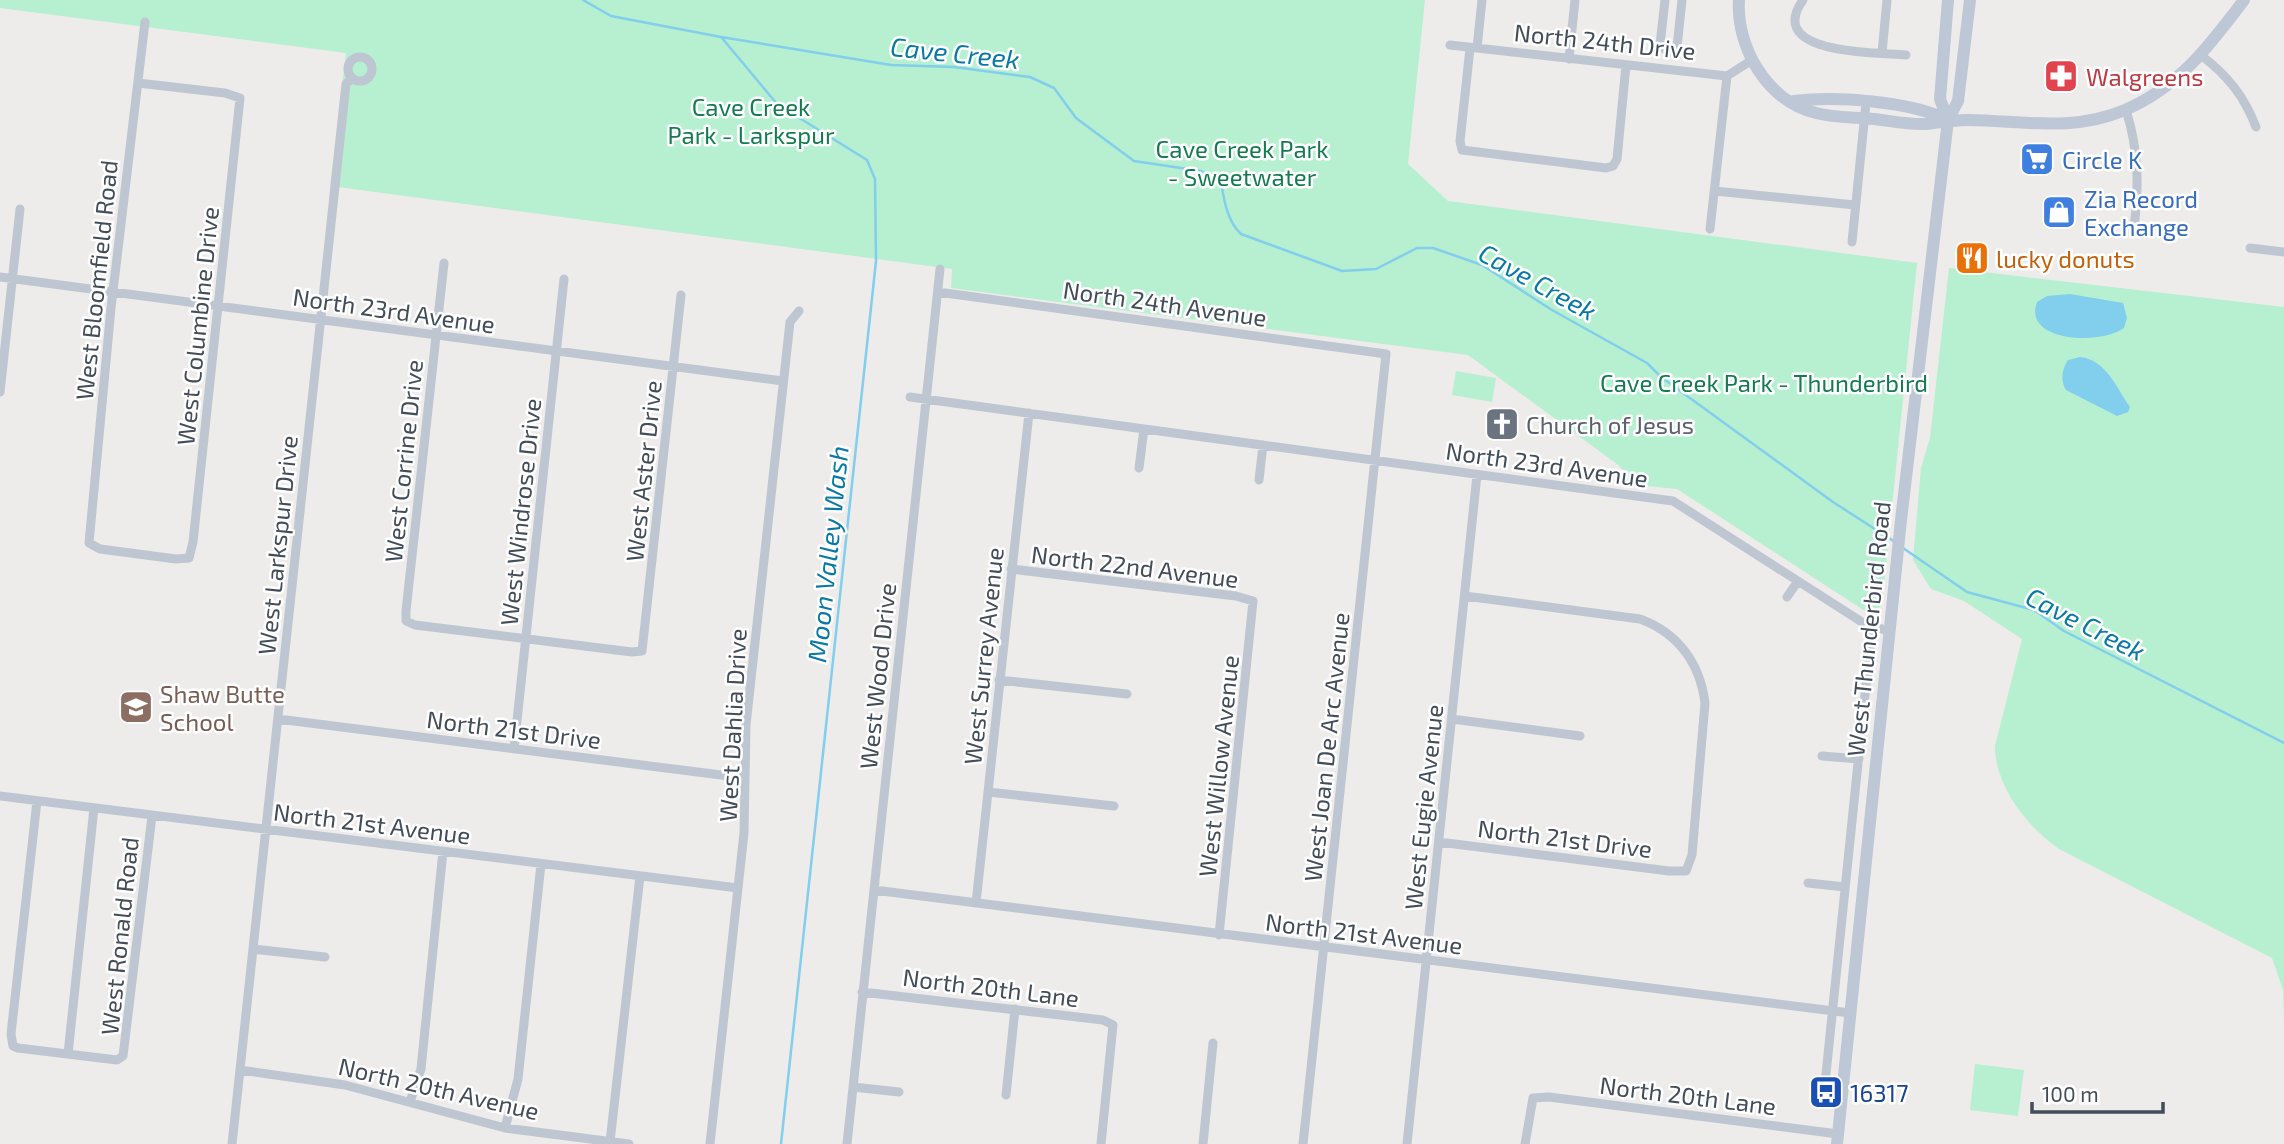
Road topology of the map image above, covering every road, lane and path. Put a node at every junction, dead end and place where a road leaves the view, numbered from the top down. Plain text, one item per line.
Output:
1 (1482, 0) edge
2 (1575, 0) edge
3 (1665, 0) edge
4 (1682, 0) edge
5 (1739, 0) edge
6 (1803, 0) edge
7 (1887, 0) edge
8 (1948, 0) edge
9 (1959, 0) edge
10 (2244, 0) edge
11 (1969, 7) edge
12 (145, 22) dead end
13 (1450, 46) dead end
14 (1474, 48) junction
15 (1668, 52) junction
16 (1882, 53) junction
17 (1906, 55) dead end
18 (2202, 55) junction
19 (1569, 59) junction
20 (1752, 60) junction
21 (1626, 65) junction
22 (1666, 69) junction
23 (1727, 76) junction
24 (352, 78) dead end
25 (138, 83) junction
26 (1794, 102) junction
27 (1866, 103) junction
28 (2126, 110) junction
29 (1864, 118) junction
30 (1948, 120) junction
31 (2256, 127) dead end
32 (1715, 191) junction
33 (1855, 205) junction
34 (20, 209) dead end
35 (2134, 228) dead end
36 (1710, 229) dead end
37 (1852, 242) dead end
38 (2250, 248) dead end
39 (2284, 252) edge
40 (444, 263) dead end
41 (940, 269) dead end
42 (0, 277) edge
43 (12, 278) junction
44 (564, 279) dead end
45 (113, 292) junction
46 (938, 292) junction
47 (681, 295) dead end
48 (218, 306) junction
49 (799, 311) dead end
50 (319, 320) junction
51 (436, 335) junction
52 (557, 351) junction
53 (1386, 354) joint
54 (673, 366) junction
55 (783, 381) junction
56 (0, 392) edge
57 (910, 397) dead end
58 (926, 399) junction
59 (1029, 414) junction
60 (1144, 429) junction
61 (1263, 445) junction
62 (1376, 460) junction
63 (1139, 468) dead end
64 (1478, 475) junction
65 (1259, 480) dead end
66 (189, 558) joint
67 (1011, 569) junction
68 (1798, 581) junction
69 (1465, 596) junction
70 (1787, 597) dead end
71 (1253, 601) joint
72 (1871, 627) junction
73 (1889, 631) junction
74 (526, 638) junction
75 (999, 680) junction
76 (1127, 694) dead end
77 (278, 719) junction
78 (1452, 719) junction
79 (1580, 736) dead end
80 (514, 748) junction
81 (1822, 755) dead end
82 (1859, 760) junction
83 (745, 778) junction
84 (988, 792) junction
85 (0, 796) edge
86 (37, 801) junction
87 (1114, 806) dead end
88 (94, 808) junction
89 (152, 816) junction
90 (266, 829) junction
91 (1439, 842) junction
92 (443, 851) junction
93 (541, 864) junction
94 (640, 876) junction
95 (1808, 883) dead end
96 (1845, 887) junction
97 (738, 888) junction
98 (874, 890) junction
99 (976, 903) junction
100 (1219, 935) junction
101 (1325, 947) junction
102 (253, 948) junction
103 (325, 957) dead end
104 (1426, 960) junction
105 (862, 992) junction
106 (1015, 1009) junction
107 (1832, 1011) junction
108 (1850, 1013) junction
109 (1213, 1042) dead end
110 (68, 1054) junction
111 (240, 1070) junction
112 (1826, 1074) dead end
113 (853, 1087) junction
114 (899, 1092) dead end
115 (1006, 1095) dead end
116 (410, 1102) junction
117 (505, 1128) junction
118 (553, 1139) edge
119 (1838, 1139) edge
120 (610, 1142) junction
121 (232, 1144) edge
122 (629, 1144) edge
123 (710, 1144) edge
124 (847, 1144) edge
125 (1101, 1144) edge
126 (1203, 1144) edge
127 (1303, 1144) edge
128 (1407, 1144) edge
129 (1525, 1144) edge

1 - 14 street
2 - 19 street
3 - 15 street
4 - 15 street
5 - 20 main road
6 - 16 street
7 - 16 street
8 - 30 main road, West Thunderbird Road
9 - 11 main road
10 - 18 main road
11 - 30 main road, West Thunderbird Road
12 - 25 street, West Bloomfield Road
13 - 14 street, North 24th Drive
14 - 19 street, North 24th Drive
14 - 21 street
15 - 22 street
16 - 17 street
18 - 28 main road
18 - 31 street
19 - 21 street, North 24th Drive
20 - 23 street, North 24th Drive
20 - 26 main road
21 - 22 street, North 24th Drive
22 - 23 street, North 24th Drive
23 - 32 street
24 - 50 street, West Larkspur Drive
25 - 45 street, West Bloomfield Road
25 - 48 street, West Columbine Drive
26 - 27 main road
26 - 29 main road
27 - 29 street
27 - 30 main road
28 - 30 main road
28 - 35 street
29 - 30 main road
29 - 33 street
30 - 73 main road, West Thunderbird Road
32 - 33 street
32 - 36 street
33 - 37 street
34 - 43 street
38 - 39 street
40 - 51 street, West Corrine Drive
41 - 46 street, West Wood Drive
42 - 43 street, North 23rd Avenue
43 - 45 street, North 23rd Avenue
43 - 56 street
44 - 52 street, West Windrose Drive
45 - 48 street, North 23rd Avenue
45 - 66 street, West Bloomfield Road
46 - 53 street, North 24th Avenue
46 - 58 street, West Wood Drive
47 - 54 street, West Aster Drive
48 - 50 street, North 23rd Avenue
48 - 66 street, West Columbine Drive
49 - 55 street, West Dahlia Drive
50 - 51 street, North 23rd Avenue
50 - 77 street, West Larkspur Drive
51 - 52 street, North 23rd Avenue
51 - 74 street, West Corrine Drive
52 - 54 street, North 23rd Avenue
52 - 74 street, West Windrose Drive
53 - 62 street, West Joan De Arc Avenue
54 - 55 street, North 23rd Avenue
54 - 74 street, West Aster Drive
55 - 83 street, West Dahlia Drive
57 - 58 street, North 23rd Avenue
58 - 59 street, North 23rd Avenue
58 - 98 street, West Wood Drive
59 - 60 street, North 23rd Avenue
59 - 67 street, West Surrey Avenue
60 - 61 street, North 23rd Avenue
60 - 63 street
61 - 62 street, North 23rd Avenue
61 - 65 street
62 - 64 street, North 23rd Avenue
62 - 101 street, West Joan De Arc Avenue
64 - 68 street, North 23rd Avenue
64 - 69 street, West Eugie Avenue
67 - 71 street, North 22nd Avenue
67 - 75 street, West Surrey Avenue
68 - 70 street
68 - 72 street, North 23rd Avenue
69 - 78 street, West Eugie Avenue
69 - 91 street, North 21st Drive
71 - 100 street, West Willow Avenue
72 - 73 street, North 23rd Avenue
72 - 82 street, West Thunderbird Road
73 - 108 main road, West Thunderbird Road
74 - 80 street, West Windrose Drive
75 - 76 street
75 - 84 street, West Surrey Avenue
77 - 80 street, North 21st Drive
77 - 90 street, West Larkspur Drive
78 - 79 street
78 - 91 street, West Eugie Avenue
80 - 83 street, North 21st Drive
81 - 82 street, West Thunderbird Road
82 - 96 street, West Thunderbird Road
83 - 97 street, West Dahlia Drive
84 - 87 street
84 - 99 street, West Surrey Avenue
85 - 86 street, North 21st Avenue
86 - 88 street, North 21st Avenue
86 - 110 street
88 - 89 street, North 21st Avenue
88 - 110 street
89 - 90 street, North 21st Avenue
89 - 110 street, West Ronald Road
90 - 92 street, North 21st Avenue
90 - 102 street, West Larkspur Drive
91 - 104 street, West Eugie Avenue
92 - 93 street, North 21st Avenue
92 - 116 street
93 - 94 street, North 21st Avenue
93 - 117 street
94 - 97 street, North 21st Avenue
94 - 120 street
95 - 96 street
96 - 107 street, West Thunderbird Road
97 - 123 street, West Dahlia Drive
98 - 99 street, North 21st Avenue
98 - 105 street, West Wood Drive
99 - 100 street, North 21st Avenue
100 - 101 street, North 21st Avenue
101 - 104 street, North 21st Avenue
101 - 127 street, West Joan De Arc Avenue
102 - 103 street
102 - 111 street, West Larkspur Drive
104 - 107 street, North 21st Avenue
104 - 128 street, West Eugie Avenue
105 - 106 street, North 20th Lane
105 - 113 street, West Wood Drive
106 - 115 street
106 - 125 street, North 20th Lane
107 - 108 street, North 21st Avenue
107 - 112 street, West Thunderbird Road
108 - 119 main road, West Thunderbird Road
109 - 126 street
111 - 116 street, North 20th Avenue
111 - 121 street, West Larkspur Drive
113 - 114 street
113 - 124 street, West Wood Drive
116 - 117 street, North 20th Avenue
117 - 118 street, North 20th Avenue
118 - 120 street, North 20th Avenue
119 - 129 street, North 20th Lane
120 - 122 street, North 20th Avenue

